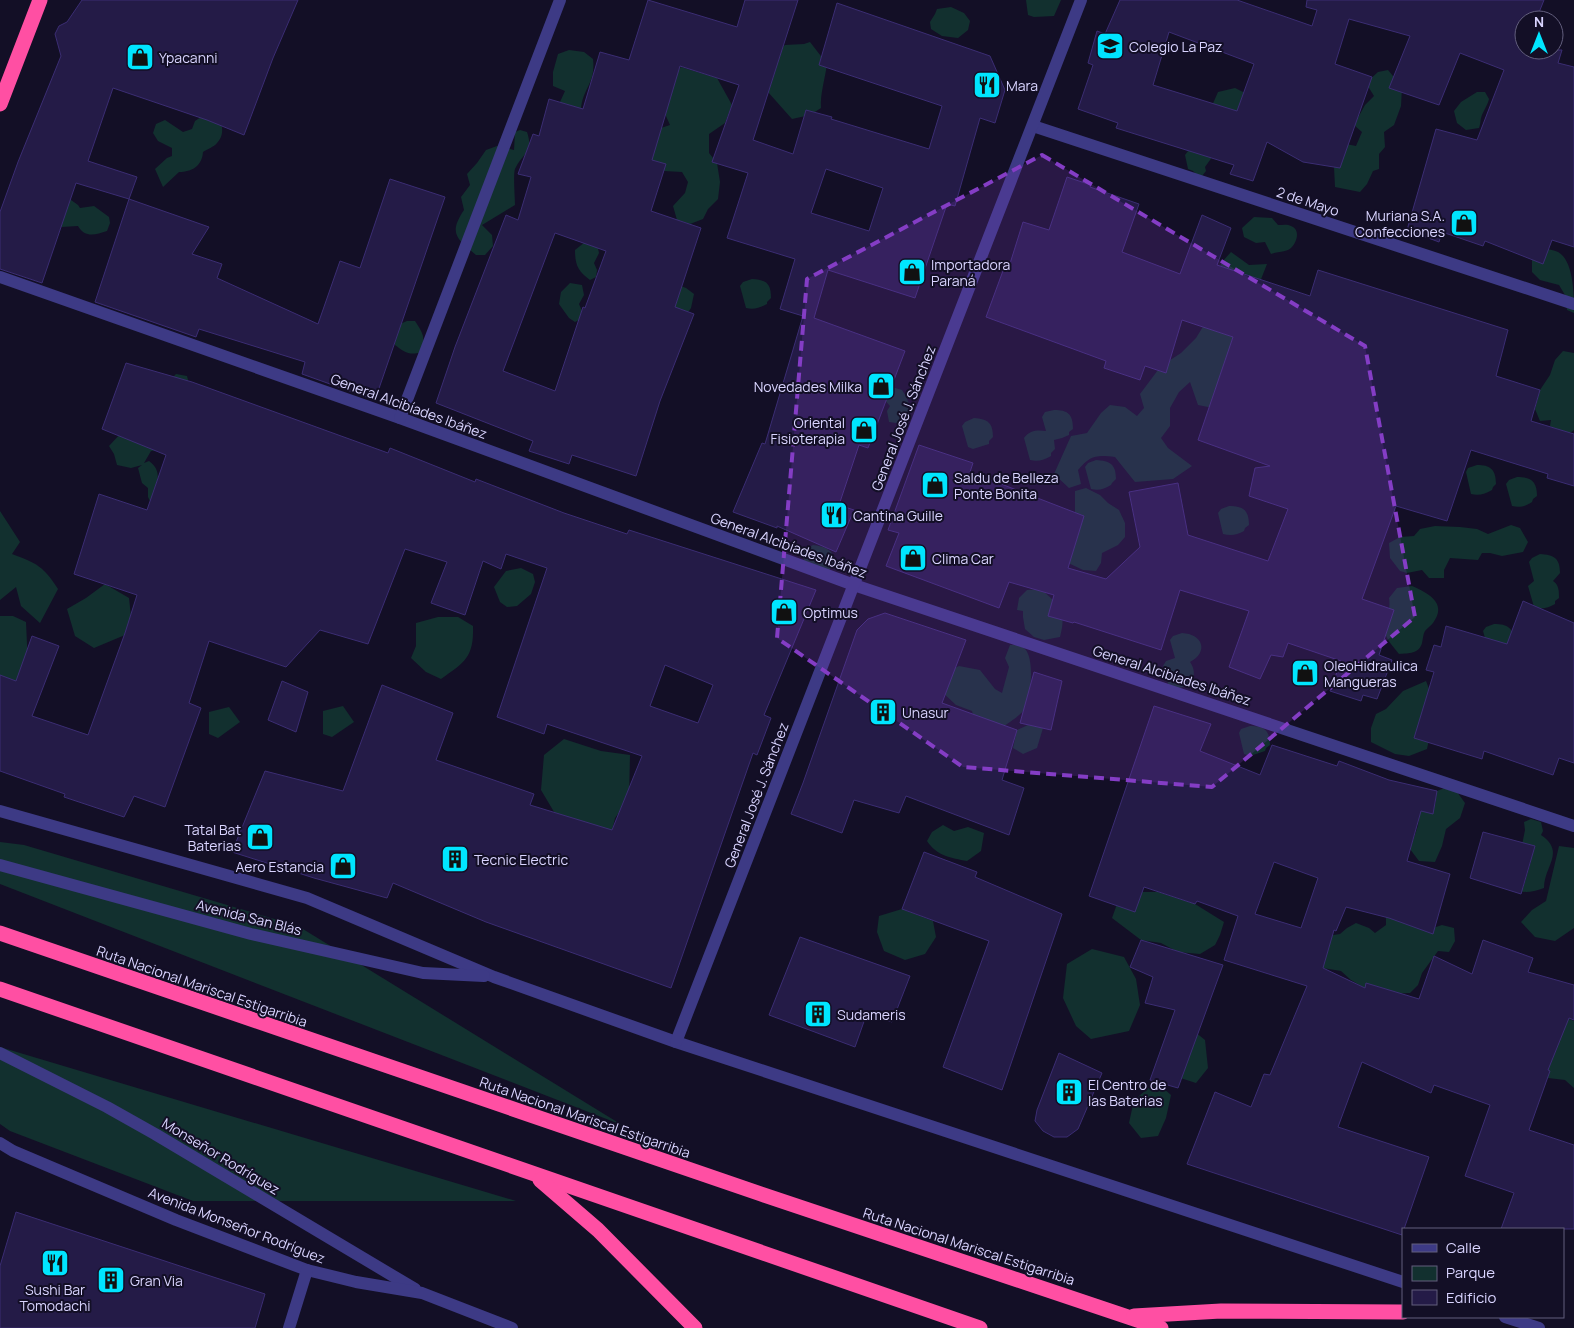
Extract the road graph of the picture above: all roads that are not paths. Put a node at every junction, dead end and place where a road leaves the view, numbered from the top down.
1 (40, 0) edge
2 (560, 0) edge
3 (1081, 0) edge
4 (0, 104) edge
5 (1033, 126) junction
6 (0, 277) edge
7 (1574, 304) edge
8 (400, 418) junction
9 (854, 585) junction
10 (0, 811) edge
11 (1574, 826) edge
12 (0, 866) edge
13 (0, 933) edge
14 (494, 977) junction
15 (0, 989) edge
16 (676, 1042) junction
17 (0, 1053) edge
18 (0, 1143) edge
19 (533, 1174) junction
20 (307, 1270) junction
21 (1402, 1282) edge
22 (422, 1294) junction
23 (1402, 1312) edge
24 (1127, 1316) junction
25 (1508, 1318) edge
26 (289, 1328) edge
27 (512, 1328) edge
28 (695, 1328) edge
29 (980, 1328) edge
30 (1161, 1328) edge
31 (1539, 1328) edge

1 - 4 highway
2 - 8 street
3 - 5 street, General José J. Sánchez
5 - 7 street, 2 de Mayo
5 - 9 street, General José J. Sánchez
6 - 8 street, General Alcibíades Ibáñez
8 - 9 street, General Alcibíades Ibáñez
9 - 11 street, General Alcibíades Ibáñez
9 - 16 street, General José J. Sánchez
10 - 14 street
12 - 14 street, Avenida San Blás
13 - 24 highway, Ruta Nacional Mariscal Estigarribia
14 - 16 street
15 - 19 highway
16 - 21 street
17 - 22 street, Monseñor Rodríguez
18 - 20 street, Avenida Monseñor Rodríguez
19 - 28 highway
19 - 29 highway
20 - 22 street, Avenida Monseñor Rodríguez
20 - 26 street
22 - 27 street, Avenida Monseñor Rodríguez
23 - 24 highway
24 - 30 highway, Ruta Nacional Mariscal Estigarribia
25 - 31 street

